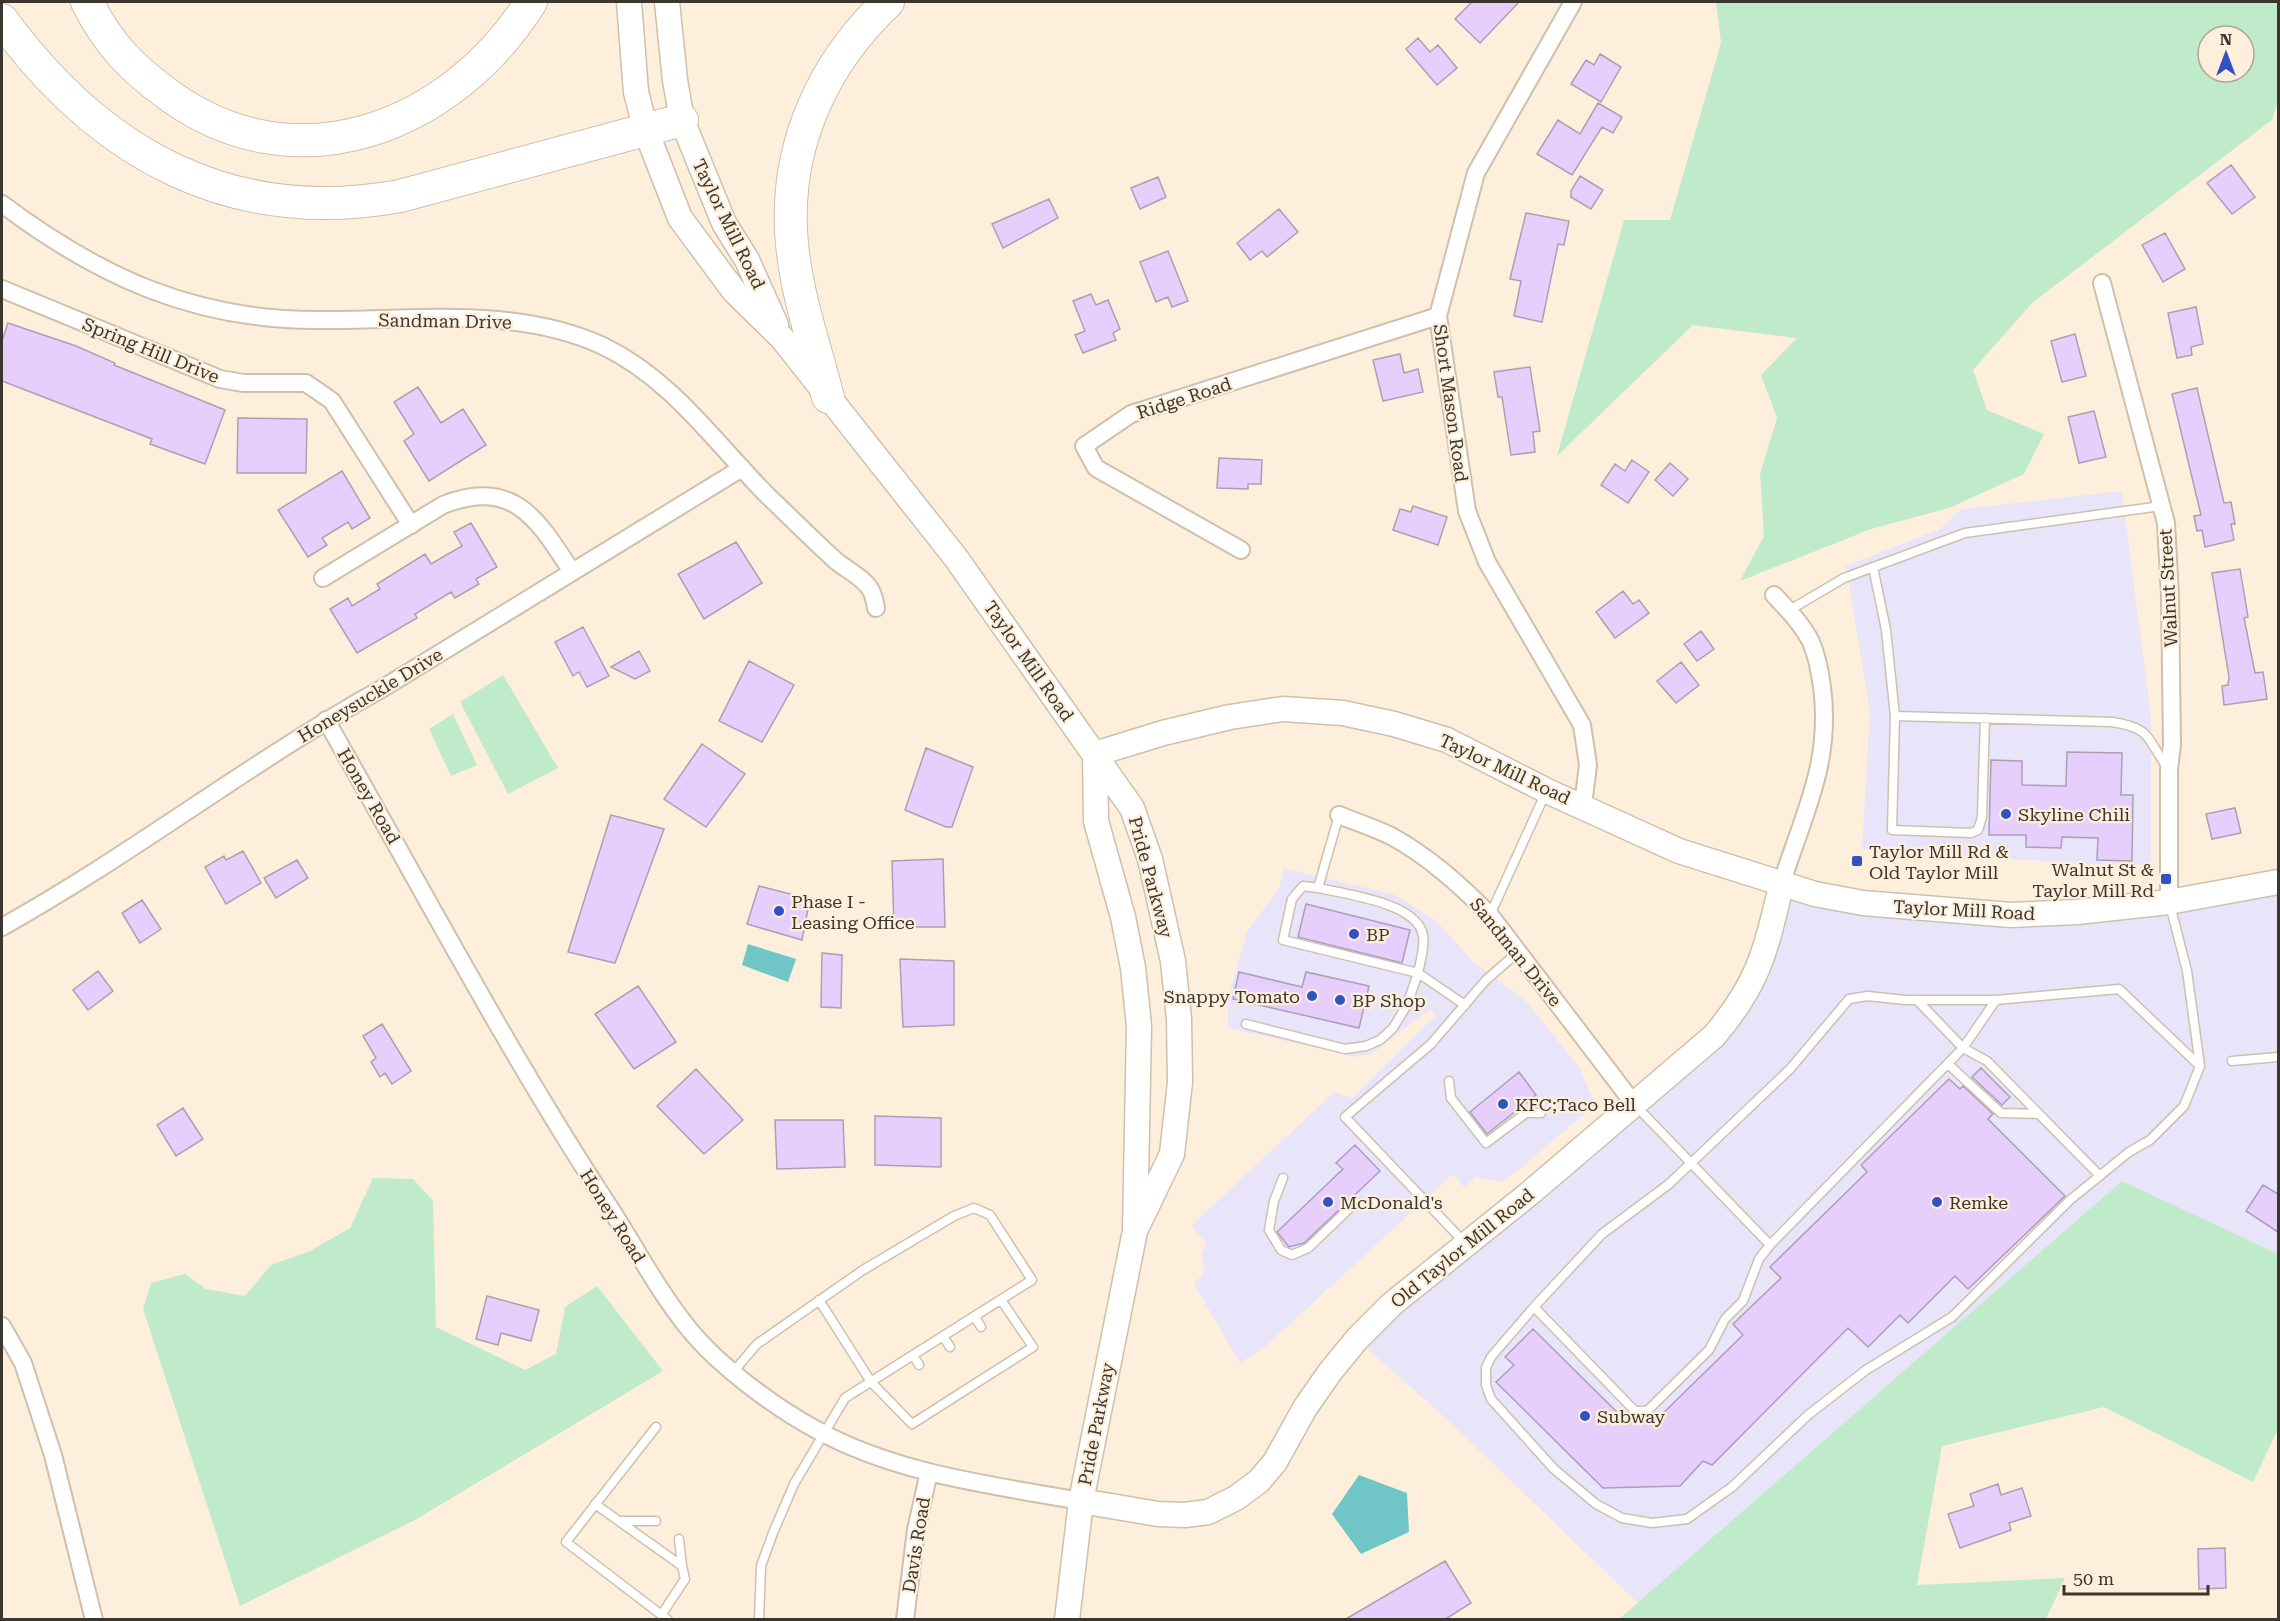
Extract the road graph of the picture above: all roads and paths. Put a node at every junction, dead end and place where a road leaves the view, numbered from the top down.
1 (87, 2) edge
2 (531, 2) edge
3 (629, 2) edge
4 (667, 2) edge
5 (888, 2) edge
6 (1574, 2) edge
7 (2, 20) edge
8 (682, 120) junction
9 (646, 131) junction
10 (2, 204) edge
11 (2102, 283) dead end
12 (2, 289) edge
13 (1438, 316) junction
14 (782, 338) junction
15 (828, 397) junction
16 (742, 468) junction
17 (2161, 506) junction
18 (411, 525) junction
19 (1241, 550) dead end
20 (1873, 567) junction
21 (572, 572) junction
22 (323, 578) dead end
23 (1774, 595) dead end
24 (876, 608) dead end
25 (1788, 611) junction
26 (1895, 716) junction
27 (1985, 718) junction
28 (326, 720) junction
29 (1095, 754) junction
30 (2169, 769) junction
31 (1547, 791) junction
32 (1583, 805) junction
33 (1339, 815) joint
34 (1782, 882) junction
35 (2278, 882) edge
36 (1318, 888) junction
37 (2169, 902) junction
38 (1490, 915) junction
39 (2, 927) edge
40 (1518, 952) junction
41 (1418, 973) junction
42 (1917, 1000) junction
43 (1996, 1000) junction
44 (1465, 1005) junction
45 (1246, 1024) dead end
46 (1963, 1048) junction
47 (2278, 1057) edge
48 (2232, 1061) dead end
49 (1948, 1064) junction
50 (2200, 1066) junction
51 (1449, 1081) dead end
52 (1634, 1104) junction
53 (1541, 1113) dead end
54 (2039, 1114) junction
55 (1690, 1165) junction
56 (2100, 1176) junction
57 (1283, 1178) dead end
58 (1375, 1204) dead end
59 (1135, 1231) junction
60 (1467, 1245) junction
61 (1770, 1245) junction
62 (819, 1300) junction
63 (1001, 1300) junction
64 (1534, 1307) junction
65 (975, 1317) junction
66 (2, 1326) edge
67 (981, 1327) dead end
68 (943, 1336) junction
69 (950, 1347) dead end
70 (913, 1355) junction
71 (919, 1365) dead end
72 (734, 1371) junction
73 (871, 1382) junction
74 (656, 1427) dead end
75 (823, 1432) junction
76 (929, 1472) junction
77 (1081, 1501) junction
78 (595, 1504) junction
79 (621, 1521) junction
80 (656, 1521) dead end
81 (680, 1539) dead end
82 (682, 1566) junction
83 (665, 1617) edge
84 (94, 1620) edge
85 (759, 1620) edge
86 (904, 1620) edge
87 (1067, 1620) edge

1 - 2 highway
3 - 9 main road, Taylor Mill Road
4 - 8 main road, Taylor Mill Road
5 - 15 highway
6 - 13 street, Short Mason Road
7 - 9 highway
8 - 9 highway
8 - 14 main road, Taylor Mill Road
9 - 14 main road, Taylor Mill Road
10 - 16 street, Sandman Drive
11 - 17 street, Walnut Street
12 - 18 street, Spring Hill Drive
13 - 19 street, Ridge Road
13 - 32 street, Short Mason Road
14 - 15 main road, Taylor Mill Road
15 - 29 main road, Taylor Mill Road
16 - 21 street, Honeysuckle Drive
16 - 24 street, Sandman Drive
17 - 20 lane
17 - 30 street, Walnut Street
18 - 21 street
18 - 22 street
20 - 25 lane
20 - 26 lane
21 - 28 street, Honeysuckle Drive
23 - 25 street
25 - 34 street
26 - 27 lane
26 - 27 lane
27 - 30 lane
28 - 39 street, Honeysuckle Drive
28 - 72 street, Honey Road
29 - 31 main road, Taylor Mill Road
29 - 59 main road, Pride Parkway
29 - 59 main road, Pride Parkway
30 - 37 street, Walnut Street
31 - 32 main road, Taylor Mill Road
31 - 38 lane
32 - 34 main road, Taylor Mill Road
33 - 36 lane
33 - 38 street, Sandman Drive
34 - 37 main road, Taylor Mill Road
34 - 52 main road, Old Taylor Mill Road
35 - 37 main road, Taylor Mill Road
36 - 41 lane
36 - 41 lane
37 - 50 lane
38 - 40 street, Sandman Drive
40 - 44 lane
40 - 52 street, Sandman Drive
41 - 44 lane
41 - 45 lane
42 - 43 lane
42 - 46 lane
42 - 55 lane
43 - 46 lane
43 - 50 lane
44 - 60 lane
46 - 49 lane
46 - 54 lane
47 - 48 lane
49 - 54 lane
49 - 61 lane
50 - 56 lane
51 - 53 lane
52 - 55 lane
52 - 60 main road, Old Taylor Mill Road
54 - 56 lane
55 - 61 lane
55 - 64 lane
56 - 64 lane
57 - 58 lane
59 - 77 main road, Pride Parkway
60 - 77 main road, Old Taylor Mill Road
61 - 64 lane
62 - 63 lane
62 - 72 lane
62 - 73 lane
63 - 65 lane
63 - 73 lane
65 - 67 lane
65 - 68 lane
66 - 84 street
68 - 69 lane
68 - 70 lane
70 - 71 lane
70 - 73 lane
72 - 75 street, Honey Road
73 - 75 lane
74 - 78 lane
75 - 76 street, Honey Road
75 - 85 lane
76 - 77 street, Honey Road
76 - 86 street, Davis Road
77 - 87 main road, Pride Parkway
78 - 79 lane
78 - 83 lane
79 - 80 lane
79 - 82 lane
81 - 82 lane
82 - 83 lane

